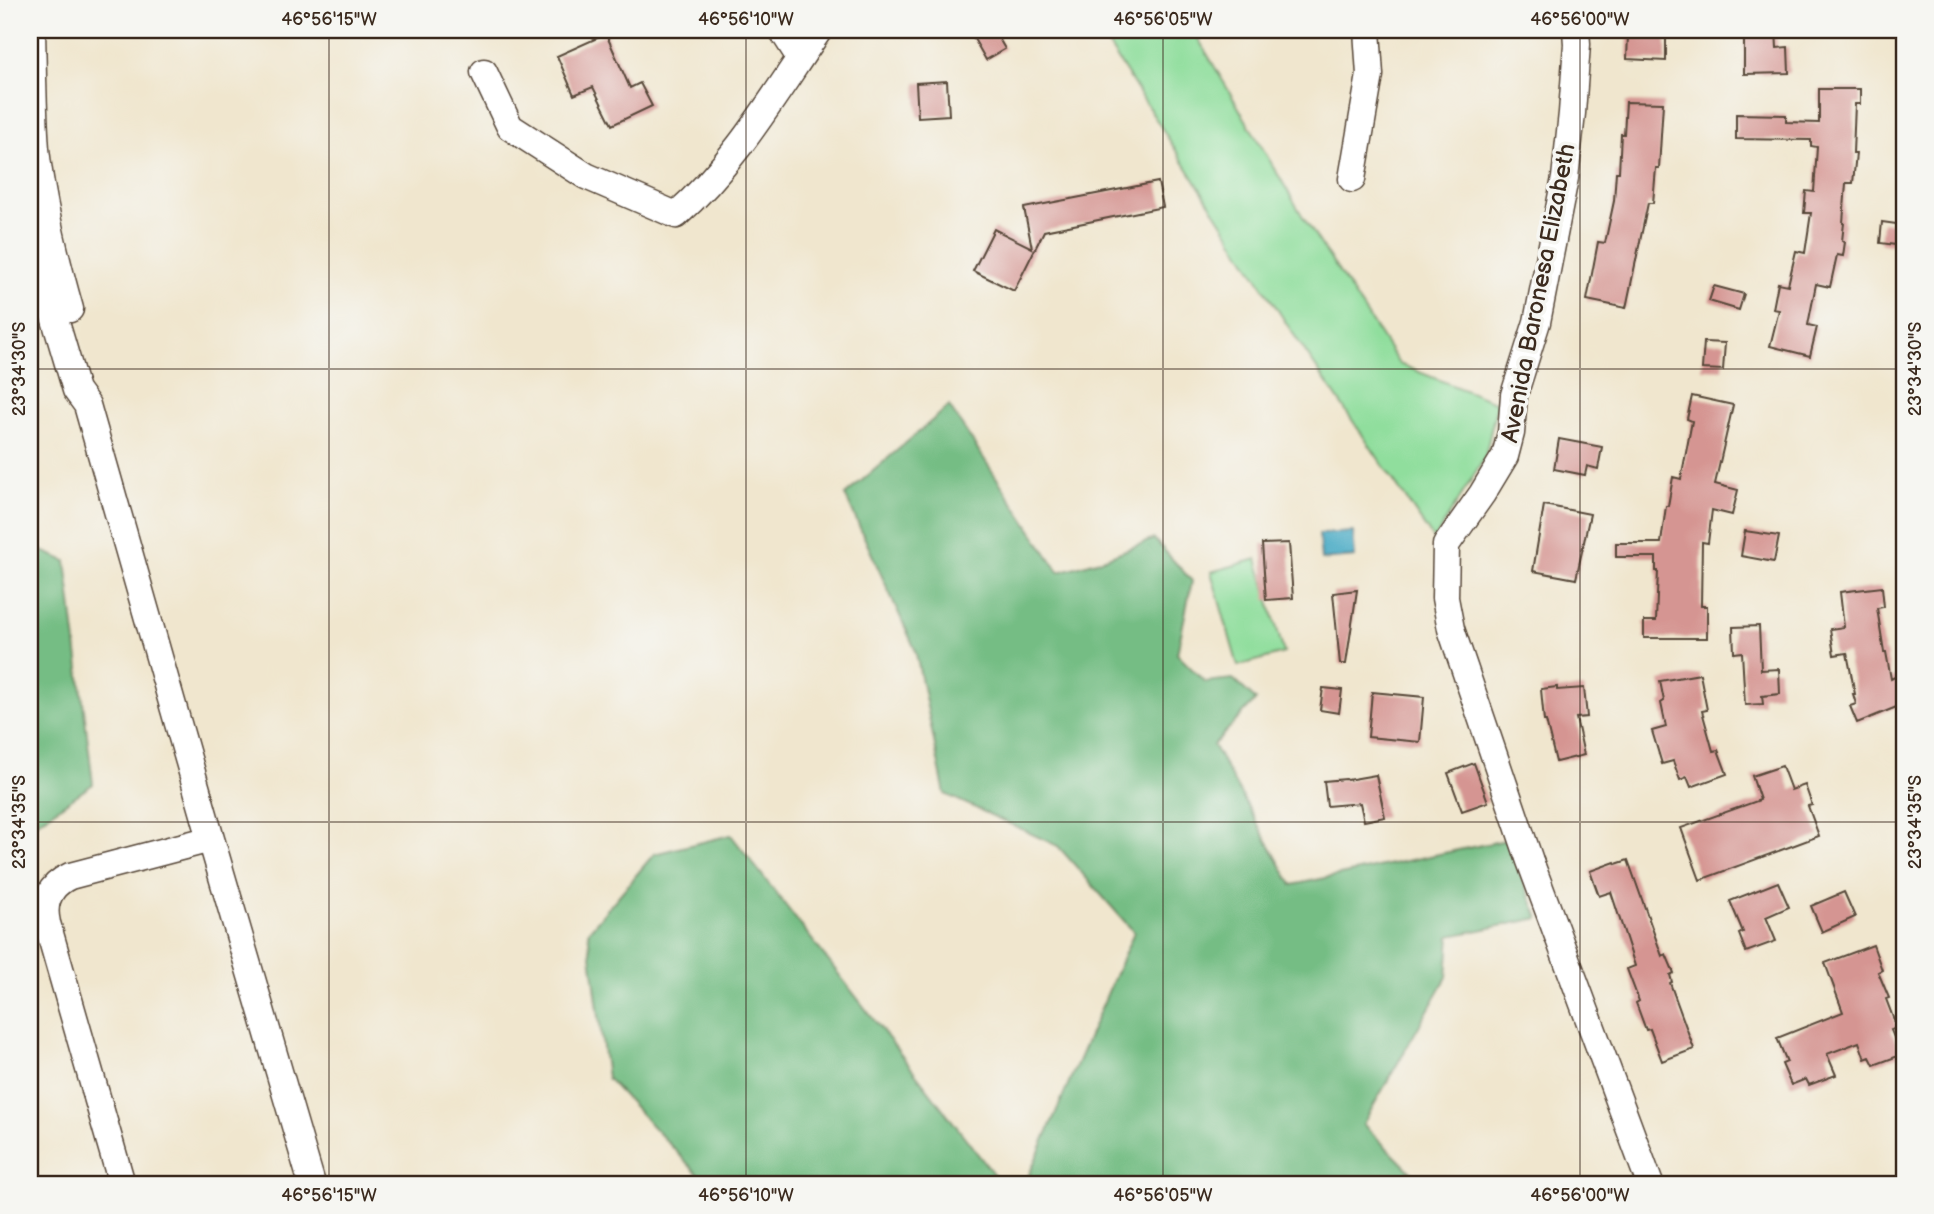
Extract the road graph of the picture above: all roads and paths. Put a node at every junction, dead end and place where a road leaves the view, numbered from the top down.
1 (32, 30) edge
2 (782, 30) edge
3 (819, 30) edge
4 (1367, 30) edge
5 (1576, 30) edge
6 (800, 58) junction
7 (484, 72) dead end
8 (1352, 179) dead end
9 (30, 228) edge
10 (70, 343) junction
11 (211, 839) junction
12 (122, 1184) edge
13 (312, 1184) edge
14 (1650, 1184) edge

1 - 10 street
2 - 6 street
3 - 6 street
4 - 8 street
5 - 14 street, Avenida Baronesa Elizabeth
6 - 7 street
9 - 10 street
10 - 11 street
11 - 12 street
11 - 13 street

